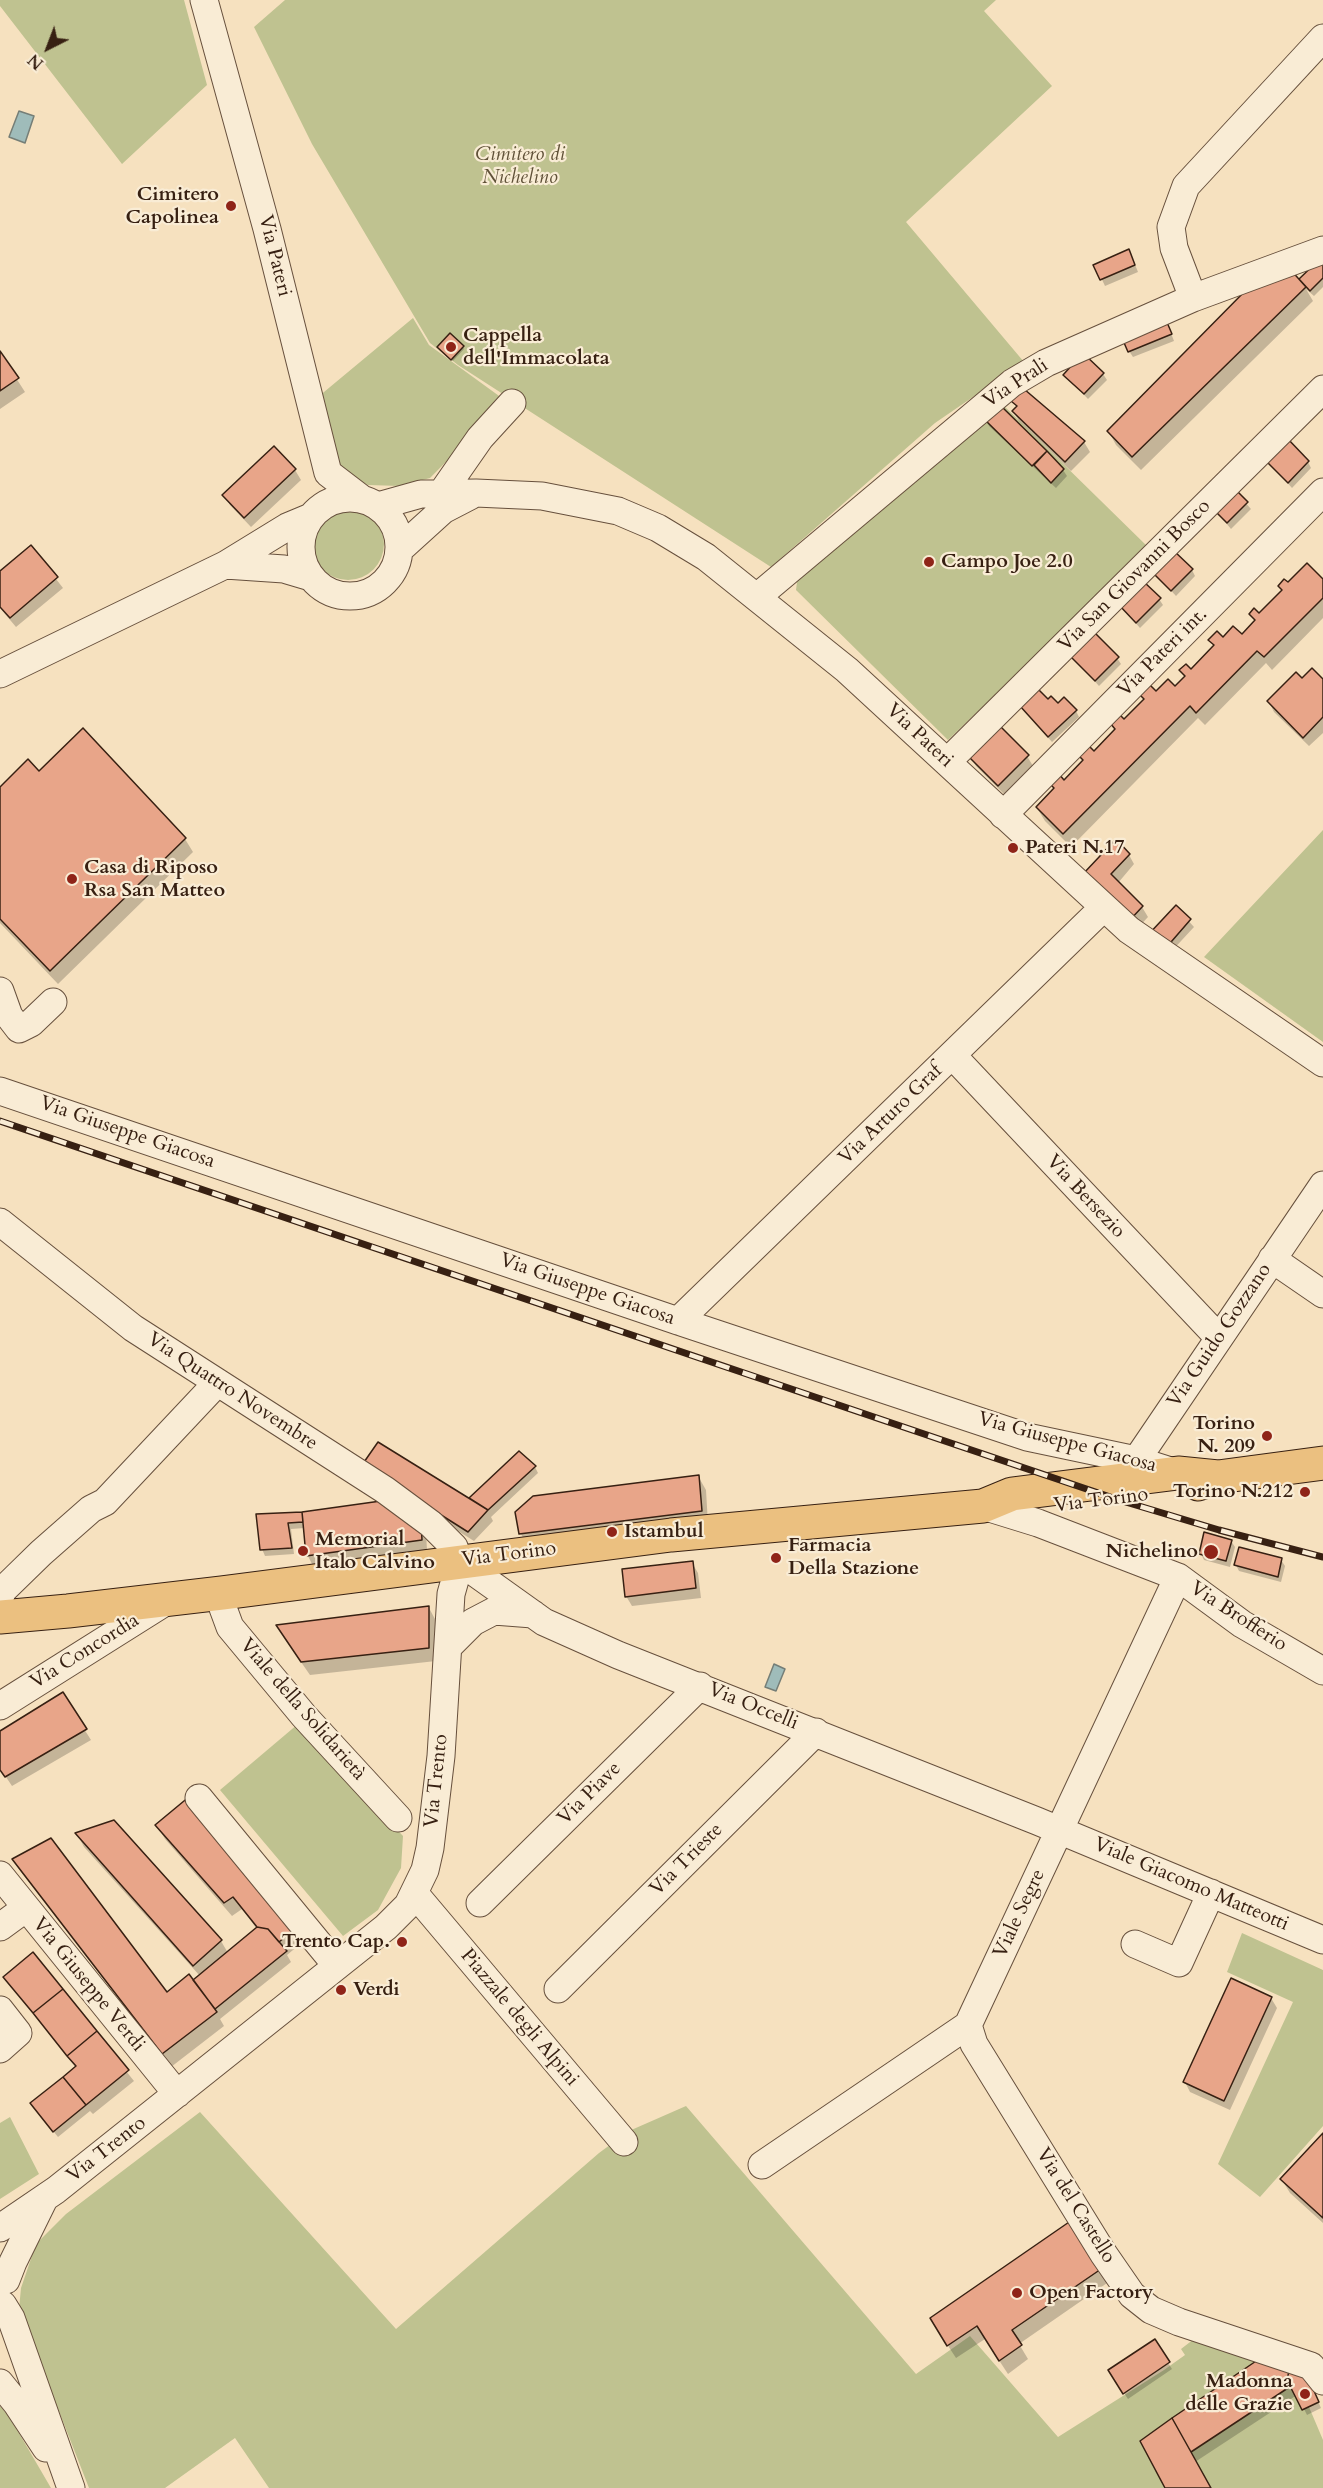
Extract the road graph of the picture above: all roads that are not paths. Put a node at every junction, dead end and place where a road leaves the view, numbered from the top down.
1 (204, 0) edge
2 (1323, 38) edge
3 (1323, 250) edge
4 (1193, 298) junction
5 (1323, 389) edge
6 (512, 403) dead end
7 (328, 473) junction
8 (1323, 492) edge
9 (476, 493) junction
10 (441, 494) junction
11 (370, 503) junction
12 (318, 511) junction
13 (400, 549) junction
14 (225, 565) junction
15 (311, 577) junction
16 (757, 597) junction
17 (0, 674) edge
18 (947, 762) junction
19 (1003, 815) junction
20 (1103, 908) junction
21 (0, 991) edge
22 (53, 1002) dead end
23 (952, 1055) junction
24 (1323, 1063) edge
25 (0, 1091) edge
26 (1321, 1192) edge
27 (0, 1222) edge
28 (1272, 1259) junction
29 (1323, 1294) edge
30 (678, 1321) junction
31 (1219, 1338) junction
32 (218, 1383) junction
33 (1323, 1462) edge
34 (1130, 1470) junction
35 (1218, 1478) junction
36 (983, 1506) junction
37 (1033, 1516) junction
38 (460, 1562) junction
39 (1178, 1577) junction
40 (222, 1593) junction
41 (0, 1597) edge
42 (171, 1599) junction
43 (81, 1610) junction
44 (533, 1614) junction
45 (0, 1617) edge
46 (450, 1645) junction
47 (96, 1646) junction
48 (1323, 1671) edge
49 (700, 1686) junction
50 (0, 1706) edge
51 (816, 1732) junction
52 (199, 1798) dead end
53 (398, 1818) dead end
54 (1060, 1830) junction
55 (0, 1875) edge
56 (1211, 1893) junction
57 (415, 1894) junction
58 (480, 1903) dead end
59 (26, 1908) junction
60 (0, 1927) edge
61 (1323, 1940) edge
62 (1135, 1944) dead end
63 (338, 1966) junction
64 (558, 1989) dead end
65 (0, 2010) edge
66 (968, 2025) junction
67 (0, 2049) edge
68 (177, 2094) junction
69 (624, 2142) dead end
70 (762, 2164) dead end
71 (45, 2199) junction
72 (0, 2228) edge
73 (2, 2290) edge
74 (1323, 2381) edge
75 (0, 2383) edge
76 (71, 2488) edge

1 - 7 street, Via Pateri
2 - 4 street
3 - 4 street, Via Prali
4 - 16 street, Via Prali
5 - 18 street, Via San Giovanni Bosco
6 - 10 street
7 - 11 street
7 - 12 street
8 - 19 street, Via Pateri int.
9 - 10 street, Via Pateri
9 - 13 street, Via Pateri
9 - 16 street, Via Pateri
10 - 11 street, Via Pateri
11 - 12 street, Via Pateri
11 - 13 street
12 - 14 street, Via Pateri
12 - 15 street
13 - 15 street, Via Pateri
14 - 15 street, Via Pateri
14 - 17 street, Via Pateri
16 - 18 street, Via Pateri
18 - 19 street, Via Pateri
19 - 20 street, Via Pateri
20 - 23 street, Via Arturo Graf
20 - 24 street, Via Pateri
21 - 22 street
23 - 30 street, Via Arturo Graf
23 - 31 street, Via Bersezio
25 - 30 street, Via Giuseppe Giacosa
26 - 28 street, Via Guido Gozzano
27 - 32 street, Via Quattro Novembre
28 - 29 street
28 - 31 street, Via Guido Gozzano
30 - 34 street, Via Giuseppe Giacosa
31 - 34 street, Via Guido Gozzano
32 - 38 street, Via Quattro Novembre
32 - 41 street
33 - 35 main road, Via Torino
34 - 35 main road, Via Torino
34 - 36 main road, Via Torino
35 - 37 main road, Via Torino
36 - 37 main road, Via Torino
36 - 38 main road, Via Torino
37 - 39 street, Via Brofferio
38 - 40 main road, Via Torino
38 - 44 street, Via Occelli
38 - 46 street, Via Trento
39 - 48 street, Via Brofferio
39 - 54 street, Viale Segre
40 - 42 main road, Via Torino
40 - 53 street, Viale della Solidarietà
42 - 43 main road, Via Torino
42 - 47 street, Via Concordia
43 - 45 main road, Via Torino
43 - 47 street
44 - 46 street
44 - 49 street, Via Occelli
46 - 57 street, Via Trento
47 - 50 street, Via Concordia
49 - 51 street, Via Occelli
49 - 58 street, Via Piave
51 - 54 street, Via Occelli
51 - 64 street, Via Trieste
52 - 63 street
54 - 56 street, Viale Giacomo Matteotti
54 - 66 street, Viale Segre
55 - 59 street, Via Giuseppe Verdi
56 - 61 street, Viale Giacomo Matteotti
56 - 62 street
57 - 63 street, Via Trento
57 - 69 street, Piazzale degli Alpini
59 - 60 street
59 - 68 street, Via Giuseppe Verdi
63 - 68 street, Via Trento
65 - 67 street
66 - 70 street
66 - 74 street, Via del Castello
68 - 71 street, Via Trento
71 - 72 street, Via Trento
71 - 73 street, Via Trento
73 - 76 street, Via Trento
75 - 76 street, Via Trento

